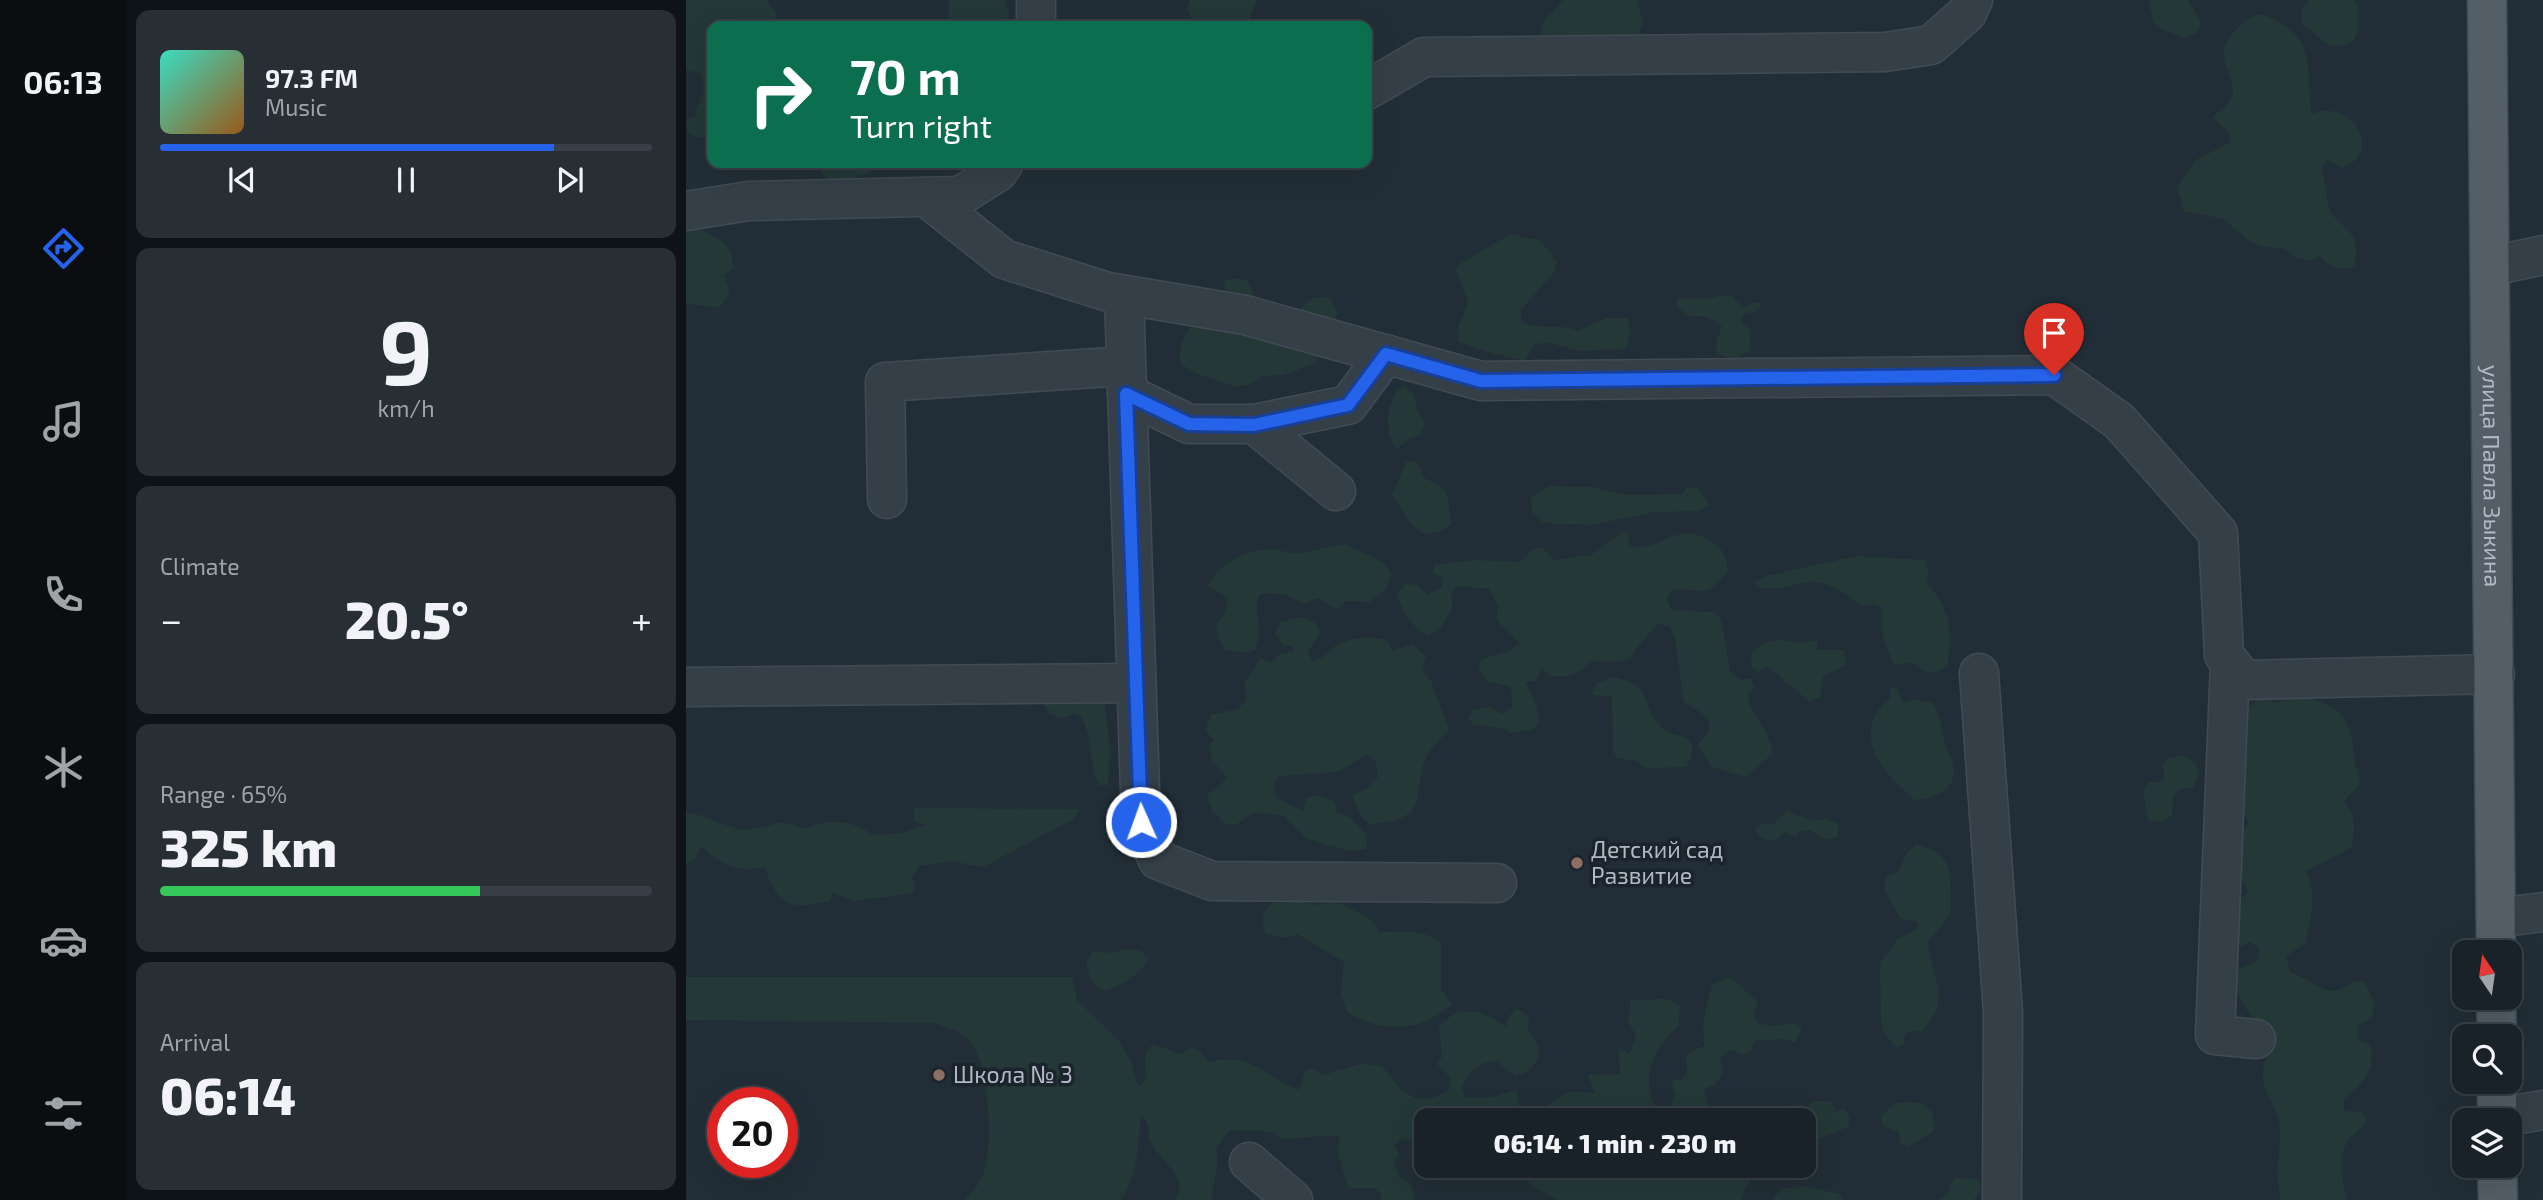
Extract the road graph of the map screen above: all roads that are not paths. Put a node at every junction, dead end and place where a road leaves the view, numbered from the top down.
1 (1036, 0) edge
2 (1973, 0) edge
3 (2487, 0) edge
4 (1036, 21) edge
5 (1372, 87) edge
6 (1001, 168) edge
7 (926, 197) junction
8 (686, 211) edge
9 (2543, 255) edge
10 (2492, 266) junction
11 (1124, 295) junction
12 (1386, 354) junction
13 (1126, 380) junction
14 (1254, 425) junction
15 (1336, 491) dead end
16 (887, 499) dead end
17 (2230, 663) junction
18 (1979, 673) dead end
19 (2495, 674) junction
20 (1136, 682) junction
21 (686, 687) edge
22 (1497, 883) dead end
23 (2543, 912) edge
24 (2496, 935) edge
25 (2256, 1039) dead end
26 (2497, 1107) edge
27 (2543, 1110) edge
28 (1249, 1162) dead end
29 (2497, 1178) edge
30 (1293, 1200) edge
31 (2002, 1200) edge
32 (2498, 1200) edge

1 - 4 lane
2 - 5 lane
3 - 10 main road, улица Павла Зыкина
6 - 7 lane
7 - 8 lane
7 - 11 lane
9 - 10 lane
10 - 19 main road, улица Павла Зыкина
11 - 12 lane
11 - 13 lane
12 - 14 lane
12 - 17 lane
13 - 14 lane
13 - 16 lane
13 - 20 lane
14 - 15 lane
17 - 19 lane
17 - 25 lane
18 - 31 lane
19 - 24 main road, улица Павла Зыкина
20 - 21 lane
20 - 22 lane
23 - 24 lane
26 - 27 lane
28 - 30 lane
29 - 32 main road

